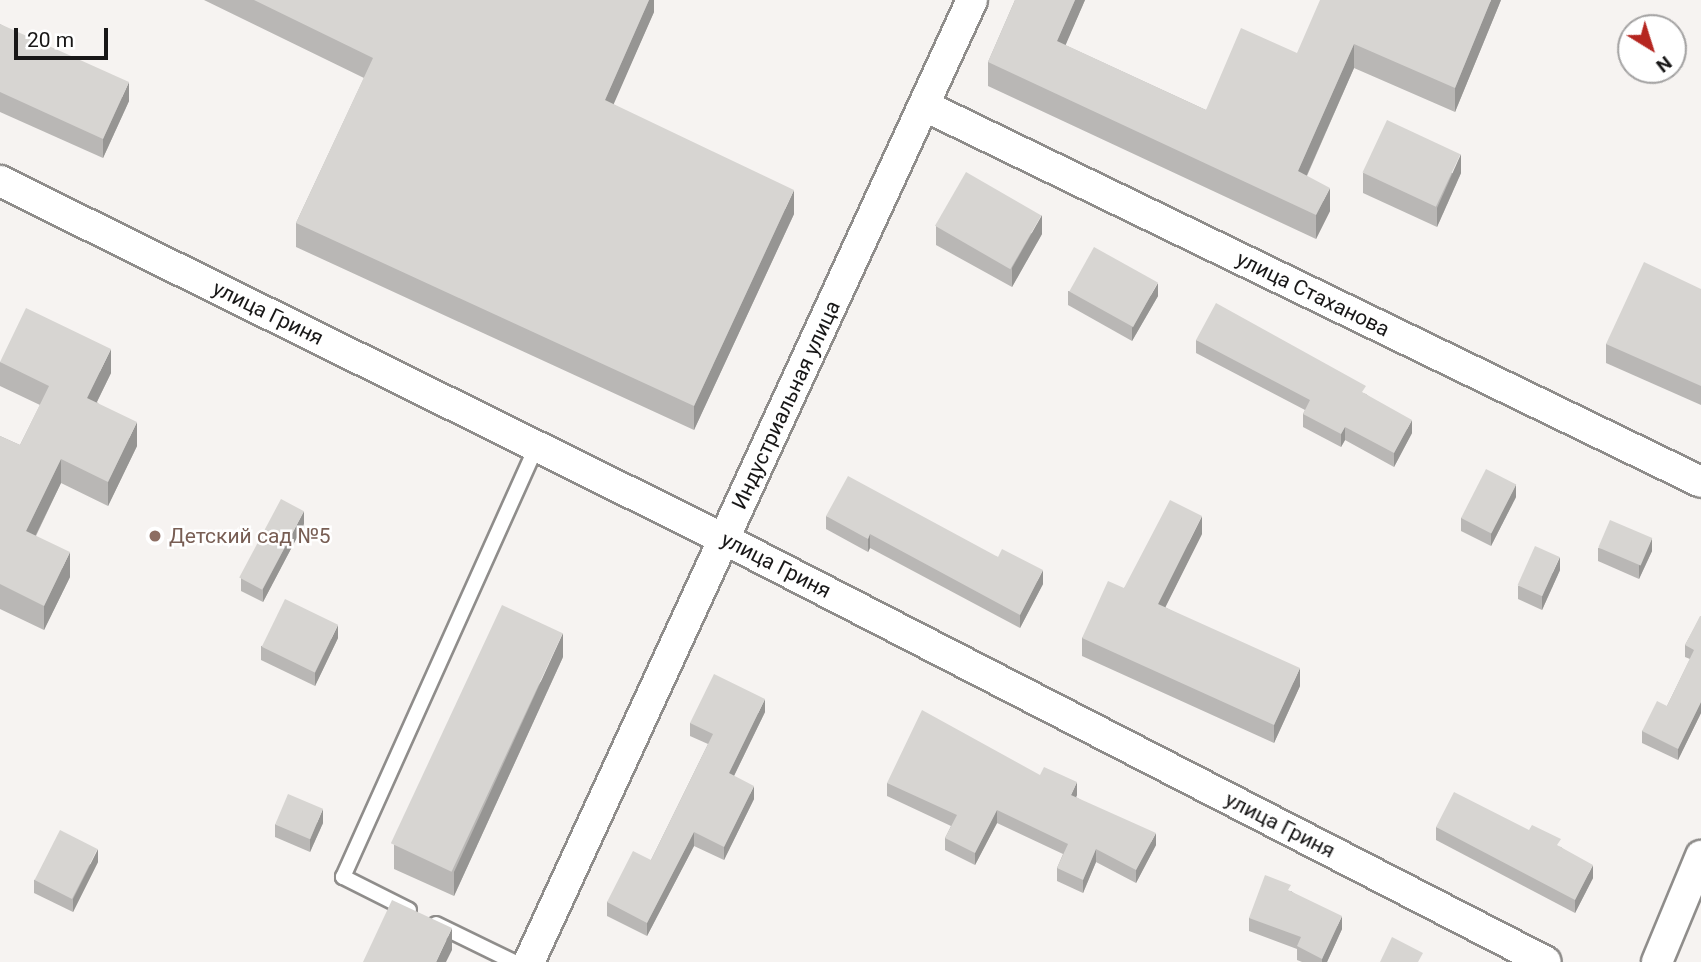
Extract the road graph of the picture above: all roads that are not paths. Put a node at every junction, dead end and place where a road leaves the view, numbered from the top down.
1 (972, 0) edge
2 (925, 106) junction
3 (0, 181) edge
4 (537, 445) junction
5 (1701, 482) edge
6 (724, 539) junction
7 (1701, 856) edge
8 (513, 962) edge
9 (529, 962) edge
10 (1546, 962) edge
11 (1657, 962) edge

1 - 2 street, Индустриальная улица
2 - 5 street, улица Стаханова
2 - 6 street, Индустриальная улица
3 - 4 street, улица Гриня
4 - 6 street, улица Гриня
4 - 8 lane
6 - 9 street, Индустриальная улица
6 - 10 street, улица Гриня
7 - 11 street

